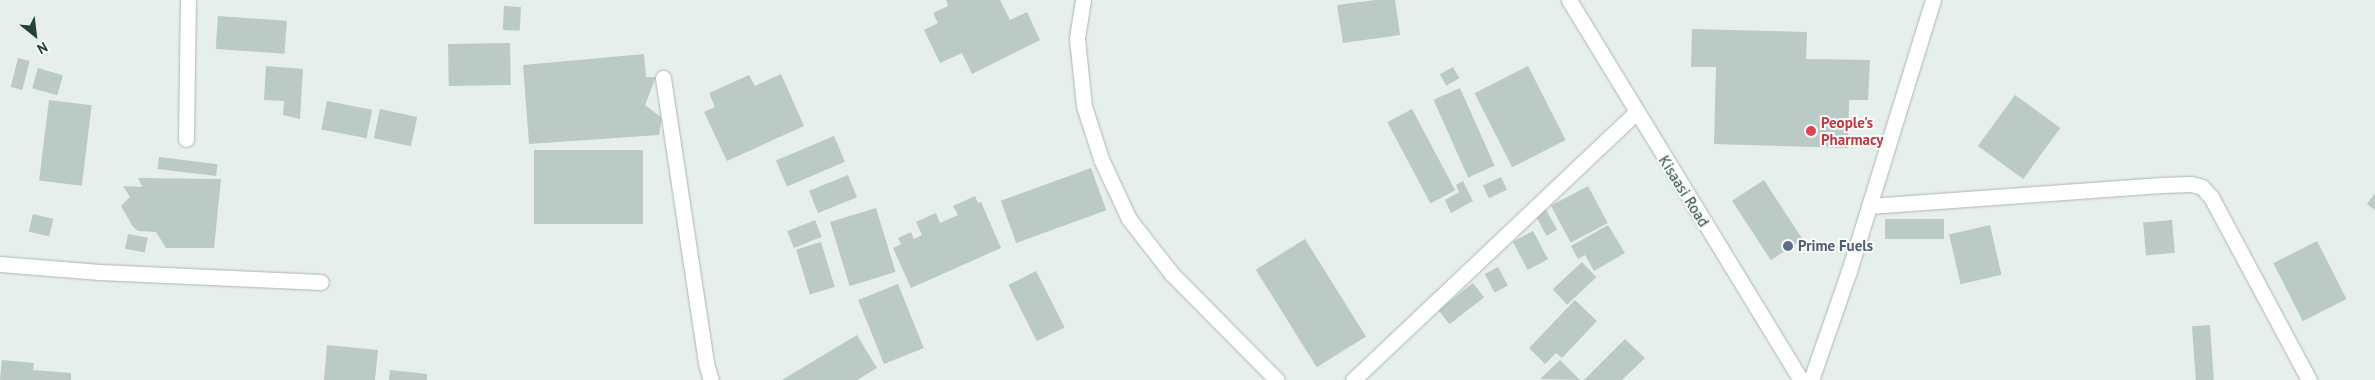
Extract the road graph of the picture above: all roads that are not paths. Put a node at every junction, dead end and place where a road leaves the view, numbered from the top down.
1 (188, 0) edge
2 (1083, 0) edge
3 (1569, 0) edge
4 (1933, 0) edge
5 (663, 78) dead end
6 (1636, 113) junction
7 (186, 139) dead end
8 (1868, 206) junction
9 (0, 264) edge
10 (321, 282) dead end
11 (711, 380) edge
12 (1277, 380) edge
13 (1354, 380) edge
14 (1800, 380) edge
15 (1811, 380) edge
16 (2309, 380) edge

1 - 7 street
2 - 12 street
3 - 6 street, Kisaasi Road
4 - 8 street
5 - 11 street
6 - 13 street
6 - 14 street, Kisaasi Road
8 - 15 street
8 - 16 street
9 - 10 street

